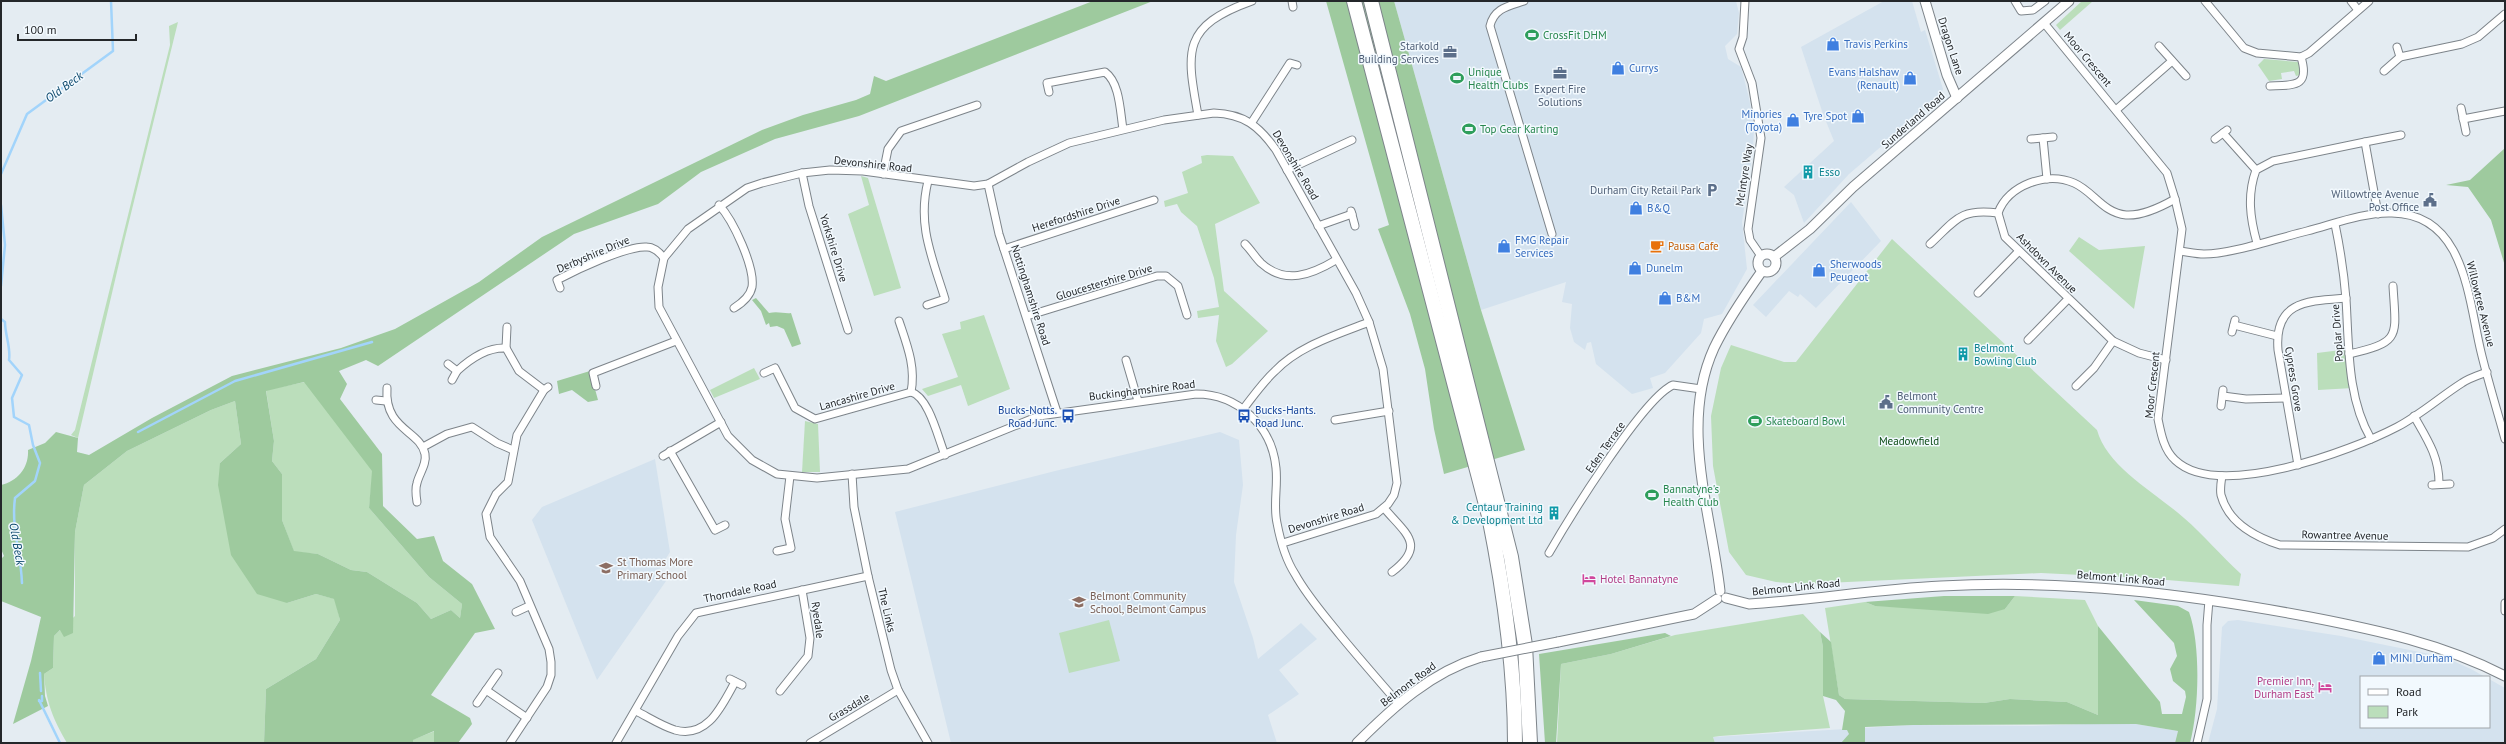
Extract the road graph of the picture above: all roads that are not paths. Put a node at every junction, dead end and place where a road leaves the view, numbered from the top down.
1 (1252, 1) edge
2 (1354, 1) edge
3 (1370, 1) edge
4 (1524, 1) edge
5 (1744, 1) edge
6 (1925, 1) edge
7 (2015, 1) edge
8 (2045, 1) edge
9 (2069, 1) edge
10 (2205, 1) edge
11 (2351, 1) edge
12 (2369, 1) edge
13 (2358, 10) junction
14 (2505, 14) edge
15 (2044, 23) junction
16 (2159, 46) dead end
17 (2397, 47) dead end
18 (2301, 57) junction
19 (2400, 57) junction
20 (2172, 61) junction
21 (1297, 65) dead end
22 (2384, 71) dead end
23 (2186, 76) dead end
24 (2270, 86) dead end
25 (1049, 92) dead end
26 (1957, 98) junction
27 (977, 105) dead end
28 (2461, 108) dead end
29 (2116, 110) junction
30 (2505, 111) edge
31 (1198, 115) junction
32 (2463, 119) junction
33 (1252, 122) junction
34 (1123, 129) junction
35 (2466, 132) dead end
36 (2401, 134) dead end
37 (2053, 137) dead end
38 (2042, 138) junction
39 (2031, 139) dead end
40 (2215, 139) dead end
41 (1352, 140) dead end
42 (2366, 142) junction
43 (1288, 170) junction
44 (2256, 170) junction
45 (802, 173) junction
46 (883, 174) junction
47 (2047, 179) junction
48 (928, 181) junction
49 (988, 184) junction
50 (2175, 199) junction
51 (1154, 200) dead end
52 (719, 205) junction
53 (1998, 213) junction
54 (2378, 214) junction
55 (2335, 224) junction
56 (1318, 226) junction
57 (1355, 226) dead end
58 (1552, 234) dead end
59 (1253, 241) dead end
60 (2257, 243) junction
61 (1245, 244) dead end
62 (1930, 244) dead end
63 (1004, 249) junction
64 (2019, 251) junction
65 (2180, 251) junction
66 (1253, 252) junction
67 (1761, 256) junction
68 (1774, 257) junction
69 (664, 258) junction
70 (1336, 260) junction
71 (1762, 271) junction
72 (2393, 286) dead end
73 (560, 288) dead end
74 (1978, 293) dead end
75 (2346, 298) junction
76 (2068, 299) junction
77 (927, 305) dead end
78 (734, 308) dead end
79 (1187, 315) dead end
80 (1027, 316) junction
81 (899, 321) dead end
82 (1369, 322) junction
83 (2234, 326) dead end
84 (507, 327) dead end
85 (848, 330) dead end
86 (2277, 336) junction
87 (2028, 340) dead end
88 (676, 341) junction
89 (2113, 341) junction
90 (506, 348) junction
91 (2349, 354) junction
92 (1126, 360) dead end
93 (2166, 360) junction
94 (448, 364) dead end
95 (457, 370) junction
96 (2487, 372) junction
97 (764, 373) dead end
98 (452, 380) dead end
99 (596, 386) dead end
100 (2076, 386) dead end
101 (387, 388) dead end
102 (1701, 389) junction
103 (911, 392) junction
104 (2286, 398) junction
105 (376, 400) dead end
106 (386, 401) junction
107 (1138, 401) junction
108 (2221, 406) dead end
109 (1244, 408) junction
110 (1389, 411) junction
111 (1057, 412) junction
112 (2414, 416) junction
113 (1335, 420) dead end
114 (721, 422) junction
115 (2372, 439) junction
116 (2505, 439) edge
117 (423, 448) junction
118 (514, 450) junction
119 (670, 451) junction
120 (944, 455) junction
121 (663, 456) dead end
122 (2298, 465) junction
123 (852, 474) junction
124 (790, 476) junction
125 (2222, 476) junction
126 (801, 477) joint
127 (408, 484) dead end
128 (2450, 484) dead end
129 (416, 485) junction
130 (417, 502) dead end
131 (1384, 508) junction
132 (725, 525) dead end
133 (2505, 529) edge
134 (1283, 543) junction
135 (777, 551) dead end
136 (1549, 553) dead end
137 (1392, 572) dead end
138 (868, 576) junction
139 (802, 590) junction
140 (1721, 596) junction
141 (2209, 600) junction
142 (2505, 603) edge
143 (529, 606) junction
144 (2505, 611) edge
145 (516, 612) dead end
146 (498, 673) dead end
147 (2505, 676) edge
148 (736, 682) dead end
149 (486, 690) junction
150 (898, 690) junction
151 (780, 691) dead end
152 (477, 702) dead end
153 (1398, 704) junction
154 (636, 711) junction
155 (527, 718) junction
156 (510, 743) edge
157 (616, 743) edge
158 (810, 743) edge
159 (928, 743) edge
160 (1357, 743) edge
161 (1515, 743) edge
162 (1530, 743) edge
163 (2197, 743) edge

1 - 31 street
2 - 161 highway
3 - 162 highway
4 - 58 street
5 - 67 street, McIntyre Way
6 - 26 street, Dragon Lane
7 - 8 street
9 - 15 street, Sunderland Road
10 - 18 street
11 - 13 street
12 - 13 street
13 - 18 street
14 - 19 street
15 - 26 street, Sunderland Road
15 - 29 street, Moor Crescent
16 - 20 street
17 - 19 street
18 - 24 street
19 - 22 street
20 - 23 street
20 - 29 street
21 - 33 street
25 - 34 street
26 - 68 street, Sunderland Road
27 - 46 street
28 - 32 street
29 - 50 street, Moor Crescent
30 - 32 street
31 - 33 street, Devonshire Road
31 - 34 street, Devonshire Road
32 - 35 street
33 - 43 street, Devonshire Road
34 - 49 street, Devonshire Road
36 - 42 street
37 - 38 street
38 - 39 street
38 - 47 street
40 - 44 street
41 - 43 street
42 - 44 street
42 - 54 street
43 - 56 street, Devonshire Road
44 - 60 street
45 - 46 street, Devonshire Road
45 - 52 street, Devonshire Road
45 - 85 street, Yorkshire Drive
46 - 48 street, Devonshire Road
47 - 50 street
47 - 53 street
48 - 49 street, Devonshire Road
48 - 77 street
49 - 63 street, Nottinghamshire Road
50 - 65 street, Moor Crescent
51 - 63 street, Herefordshire Drive
52 - 69 street, Devonshire Road
52 - 78 street
53 - 62 street
53 - 64 street, Ashdown Avenue
54 - 55 street, Willowtree Avenue
54 - 96 street, Willowtree Avenue
55 - 60 street, Willowtree Avenue
55 - 75 street, Poplar Drive
56 - 57 street
56 - 70 street, Devonshire Road
59 - 66 street
60 - 65 street, Willowtree Avenue
61 - 66 street
63 - 80 street, Nottinghamshire Road
64 - 74 street
64 - 76 street, Ashdown Avenue
65 - 93 street, Moor Crescent
66 - 70 street
67 - 68 street
67 - 71 street
68 - 71 street
69 - 73 street, Derbyshire Drive
69 - 88 street, Devonshire Road
70 - 82 street, Devonshire Road
71 - 102 street
72 - 91 street
75 - 86 street, Cypress Grove
75 - 91 street, Poplar Drive
76 - 87 street
76 - 89 street, Ashdown Avenue
79 - 80 street, Gloucestershire Drive
80 - 111 street, Nottinghamshire Road
81 - 103 street, Lancashire Drive
82 - 109 street
82 - 110 street, Devonshire Road
83 - 86 street
84 - 90 street
86 - 104 street, Cypress Grove
88 - 99 street
88 - 114 street, Devonshire Road
89 - 93 street, Ashdown Avenue
89 - 100 street
90 - 95 street
90 - 118 street
91 - 115 street, Poplar Drive
92 - 107 street
93 - 125 street, Moor Crescent
94 - 95 street
95 - 98 street
96 - 112 street, Moor Crescent
96 - 116 street, Willowtree Avenue
97 - 103 street, Lancashire Drive
101 - 106 street
102 - 136 street, Eden Terrace
102 - 140 street
103 - 120 street, Lancashire Drive
104 - 108 street
104 - 122 street, Cypress Grove
105 - 106 street
106 - 117 street
107 - 109 street, Buckinghamshire Road
107 - 111 street, Buckinghamshire Road
109 - 134 street, Buckinghamshire Road
110 - 113 street
110 - 131 street, Devonshire Road
111 - 120 street, Buckinghamshire Road
112 - 115 street, Moor Crescent
112 - 128 street
114 - 119 street
114 - 124 street, Devonshire Road
115 - 122 street, Moor Crescent
117 - 118 street
117 - 129 street
118 - 143 street
119 - 121 street
119 - 132 street
120 - 123 street, Buckinghamshire Road
122 - 125 street, Moor Crescent
123 - 126 street, Buckinghamshire Road
123 - 138 street, The Links
124 - 126 street, Devonshire Road
124 - 135 street
125 - 133 street, Rowantree Avenue
127 - 129 street
129 - 130 street
131 - 134 street, Devonshire Road
131 - 137 street
134 - 153 street, Buckinghamshire Road
138 - 139 street, Thorndale Road
138 - 150 street, The Links
139 - 151 street, Ryedale
139 - 154 street, Thorndale Road
140 - 141 street, Belmont Link Road
140 - 153 street, Belmont Road, bridge
141 - 147 street, Belmont Link Road
141 - 163 street
142 - 144 street
143 - 145 street
143 - 155 street
146 - 149 street
148 - 154 street
149 - 152 street
149 - 155 street
150 - 158 street, Grassdale
150 - 159 street, The Links
153 - 160 street, Belmont Road
154 - 157 street, Thorndale Road
155 - 156 street

